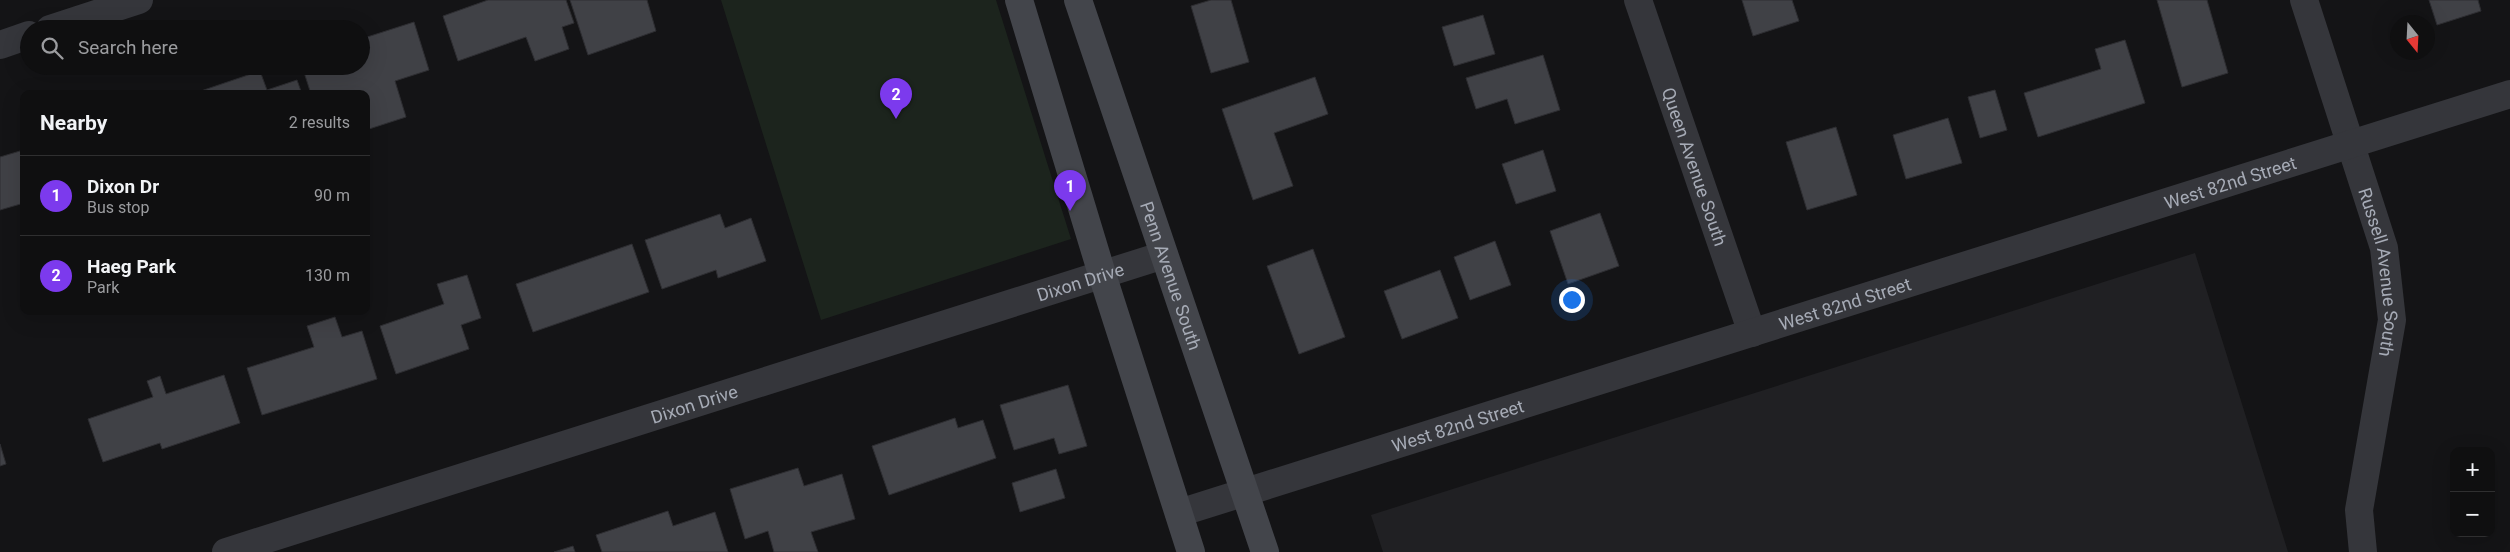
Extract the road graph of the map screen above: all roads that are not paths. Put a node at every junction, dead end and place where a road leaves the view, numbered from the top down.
1 (139, 0) edge
2 (1020, 0) edge
3 (1078, 0) edge
4 (1638, 0) edge
5 (2304, 0) edge
6 (78, 20) edge
7 (20, 39) edge
8 (0, 45) edge
9 (2510, 94) edge
10 (2349, 144) junction
11 (1164, 255) junction
12 (1102, 274) junction
13 (1752, 333) junction
14 (1246, 493) junction
15 (1179, 513) junction
16 (226, 552) edge
17 (1191, 552) edge
18 (1265, 552) edge
19 (2363, 552) edge

1 - 6 street
2 - 12 main road
3 - 11 main road, Penn Avenue South
4 - 13 street, Queen Avenue South
5 - 10 street, Russell Avenue South
7 - 8 street
9 - 10 street, West 82nd Street
10 - 13 street, West 82nd Street
10 - 19 street, Russell Avenue South
11 - 12 street, Dixon Drive
11 - 14 main road, Penn Avenue South
12 - 15 main road
12 - 16 street, Dixon Drive
13 - 14 street, West 82nd Street
14 - 15 street, West 82nd Street
14 - 18 main road, Penn Avenue South
15 - 17 main road

